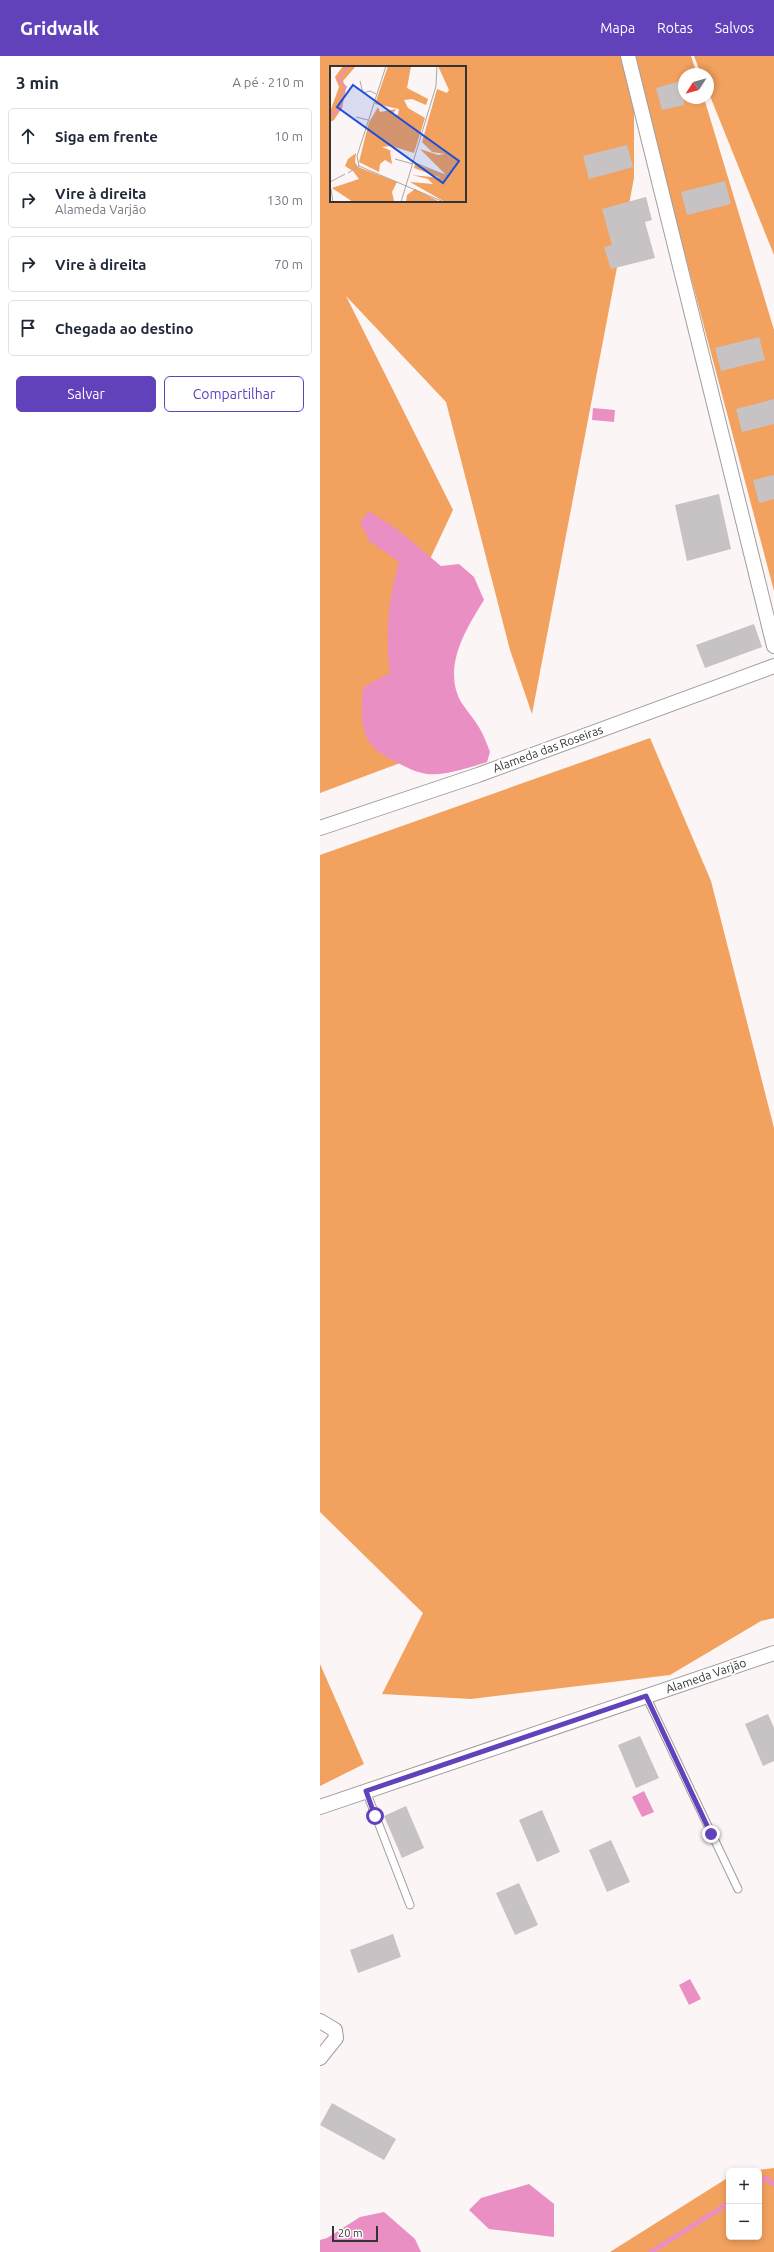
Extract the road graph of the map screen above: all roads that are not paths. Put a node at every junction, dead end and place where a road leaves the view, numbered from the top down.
1 (628, 56) edge
2 (774, 646) edge
3 (774, 666) edge
4 (320, 828) edge
5 (774, 1653) edge
6 (646, 1696) junction
7 (366, 1791) junction
8 (320, 1806) edge
9 (738, 1889) dead end
10 (410, 1904) dead end
11 (320, 2021) edge
12 (320, 2058) edge

1 - 2 street
3 - 4 street, Alameda das Roseiras
5 - 6 street, Alameda Varjão
6 - 7 street, Alameda Varjão
6 - 9 lane
7 - 8 street, Alameda Varjão
7 - 10 lane
11 - 12 street

